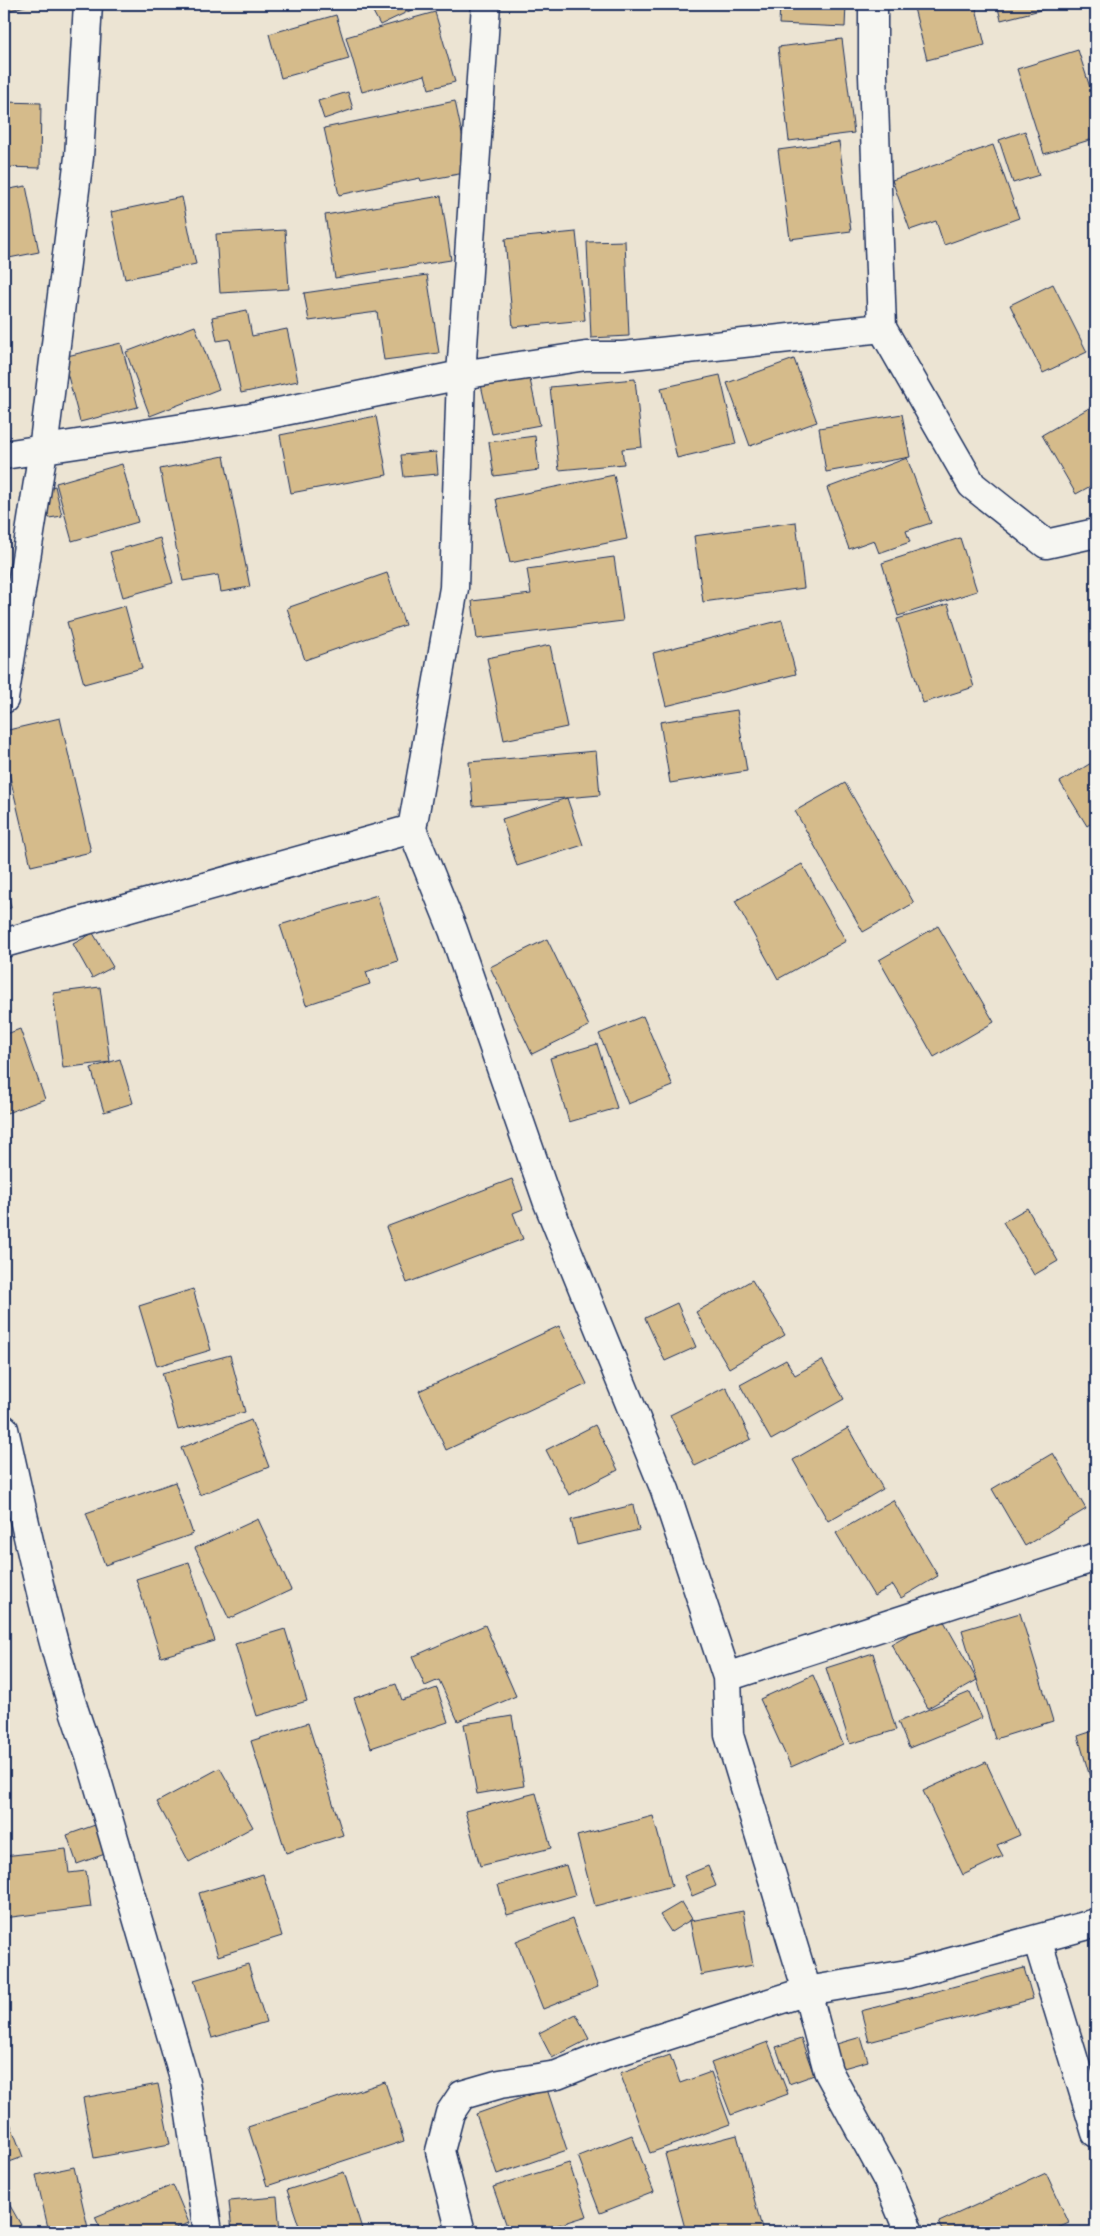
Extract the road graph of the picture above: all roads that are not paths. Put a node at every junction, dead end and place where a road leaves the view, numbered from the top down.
1 (88, 4) edge
2 (486, 4) edge
3 (873, 4) edge
4 (882, 328) junction
5 (461, 375) junction
6 (43, 450) junction
7 (4, 455) edge
8 (1096, 533) edge
9 (4, 698) edge
10 (412, 829) junction
11 (4, 943) edge
12 (4, 1429) edge
13 (1096, 1557) edge
14 (727, 1677) junction
15 (1096, 1923) edge
16 (1037, 1939) junction
17 (807, 1991) junction
18 (1096, 2133) edge
19 (208, 2232) edge
20 (462, 2232) edge
21 (909, 2232) edge

1 - 6 street
2 - 5 street
3 - 4 street
4 - 5 street
4 - 8 street
5 - 6 street
5 - 10 street
6 - 7 street
6 - 9 street
10 - 11 street
10 - 14 street
12 - 19 street
13 - 14 street
14 - 17 street
15 - 16 street
16 - 17 street
16 - 18 street
17 - 20 street
17 - 21 street

